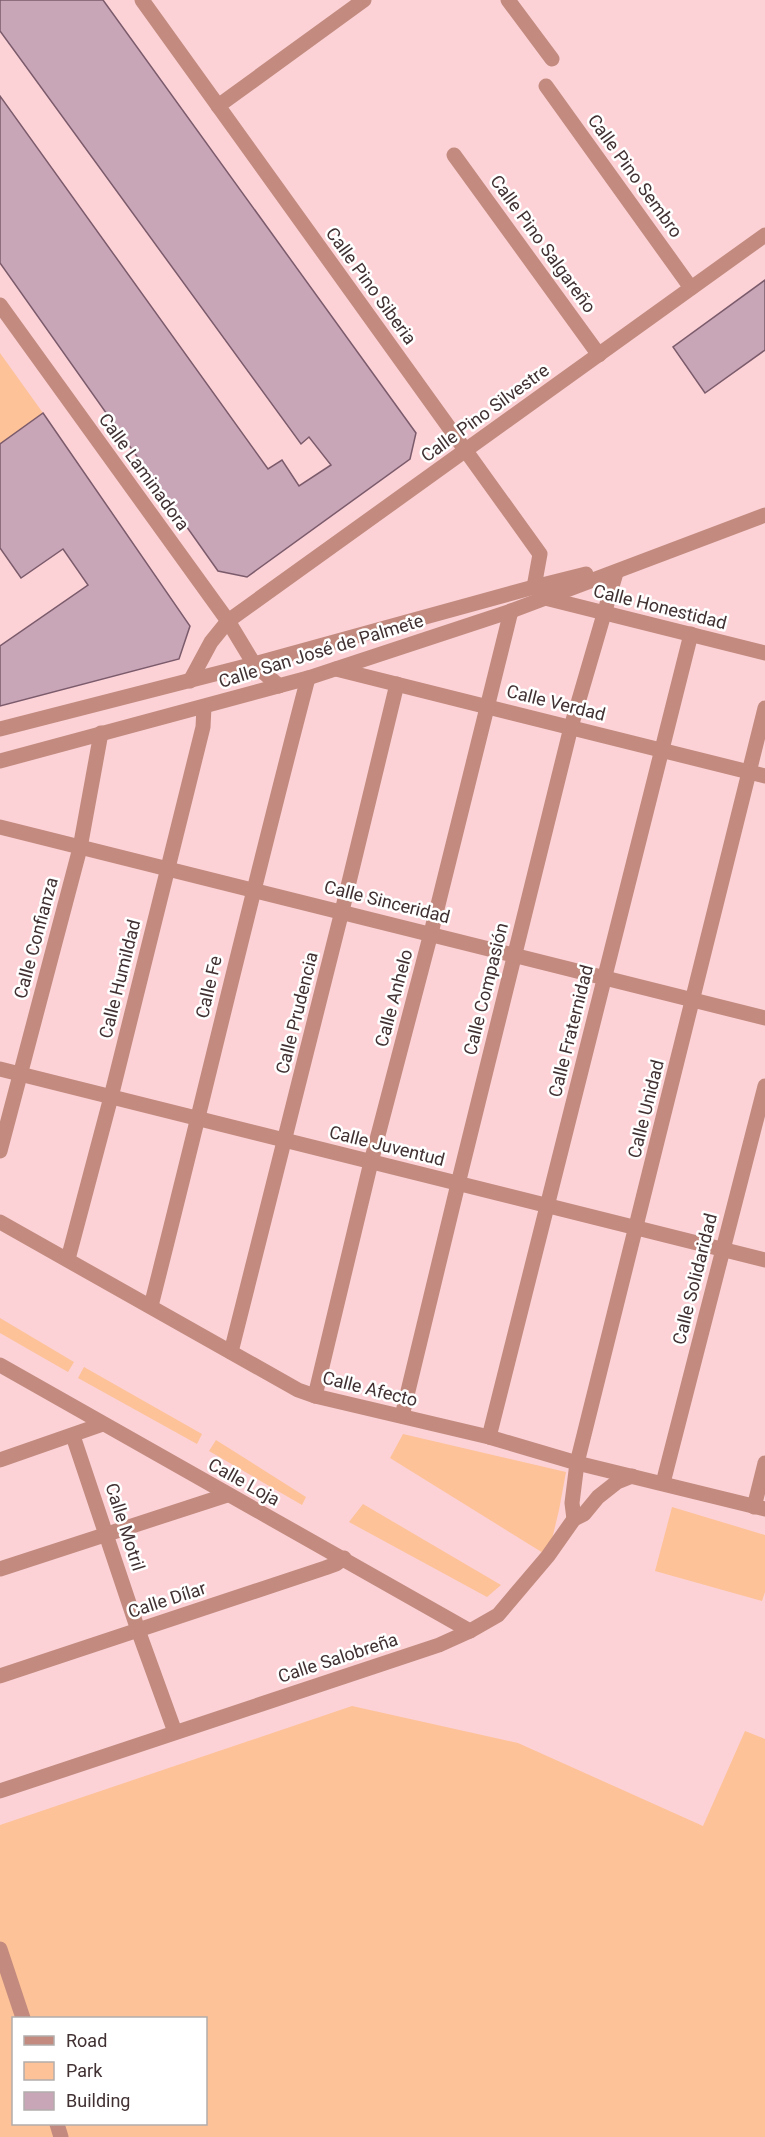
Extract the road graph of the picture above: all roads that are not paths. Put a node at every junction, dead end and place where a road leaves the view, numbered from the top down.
1 (142, 0) edge
2 (364, 0) edge
3 (508, 0) edge
4 (552, 59) dead end
5 (546, 87) dead end
6 (218, 106) junction
7 (454, 155) dead end
8 (765, 235) edge
9 (691, 288) junction
10 (0, 304) edge
11 (599, 355) junction
12 (466, 452) junction
13 (765, 515) edge
14 (647, 560) junction
15 (616, 573) junction
16 (534, 586) junction
17 (545, 598) junction
18 (511, 611) junction
19 (605, 613) junction
20 (228, 621) junction
21 (691, 634) junction
22 (765, 653) edge
23 (254, 664) junction
24 (336, 669) junction
25 (308, 678) junction
26 (190, 681) junction
27 (397, 684) junction
28 (279, 686) junction
29 (487, 706) junction
30 (204, 707) junction
31 (765, 708) edge
32 (571, 727) junction
33 (0, 729) edge
34 (101, 733) junction
35 (661, 750) junction
36 (1, 764) edge
37 (748, 772) junction
38 (765, 776) edge
39 (0, 827) edge
40 (80, 848) junction
41 (168, 868) junction
42 (253, 889) junction
43 (342, 911) junction
44 (431, 933) junction
45 (514, 955) junction
46 (605, 978) junction
47 (692, 1000) junction
48 (765, 1018) edge
49 (0, 1069) edge
50 (20, 1074) junction
51 (765, 1086) edge
52 (111, 1097) junction
53 (199, 1117) junction
54 (285, 1140) junction
55 (0, 1151) edge
56 (371, 1162) junction
57 (458, 1184) junction
58 (547, 1206) junction
59 (0, 1222) edge
60 (637, 1228) junction
61 (723, 1250) junction
62 (68, 1259) junction
63 (765, 1260) edge
64 (151, 1306) junction
65 (231, 1352) junction
66 (0, 1365) edge
67 (315, 1396) junction
68 (402, 1416) junction
69 (103, 1424) junction
70 (73, 1436) junction
71 (489, 1437) junction
72 (0, 1460) edge
73 (577, 1462) junction
74 (765, 1463) edge
75 (632, 1476) junction
76 (663, 1483) junction
77 (227, 1495) junction
78 (759, 1508) edge
79 (574, 1519) junction
80 (107, 1533) junction
81 (344, 1558) junction
82 (0, 1569) edge
83 (138, 1630) junction
84 (470, 1631) junction
85 (0, 1676) edge
86 (175, 1732) junction
87 (0, 1791) edge
88 (0, 1949) edge
89 (22, 2017) edge

1 - 6 street, Calle Pino Siberia
2 - 6 street
3 - 4 street
5 - 9 street, Calle Pino Sembro
6 - 12 street, Calle Pino Siberia
7 - 11 street, Calle Pino Salgareño
8 - 9 street, Calle Pino Silvestre
9 - 11 street, Calle Pino Silvestre
10 - 20 street, Calle Laminadora
11 - 12 street, Calle Pino Silvestre
12 - 16 street, Calle Pino Siberia
12 - 20 street, Calle Pino Silvestre
13 - 14 street, Calle San José de Palmete
14 - 15 street, Calle San José de Palmete
14 - 16 street, Calle San José de Palmete
15 - 17 street, Calle San José de Palmete
15 - 19 street, Calle Compasión
16 - 17 street
16 - 23 street, Calle San José de Palmete
17 - 18 street, Calle San José de Palmete
17 - 19 street, Calle Honestidad
18 - 24 street, Calle San José de Palmete
18 - 29 street, Calle Anhelo
19 - 21 street, Calle Honestidad
19 - 32 street, Calle Compasión
20 - 23 street, Calle Laminadora
20 - 26 street, Calle Pino Silvestre
21 - 22 street, Calle Honestidad
21 - 35 street, Calle Fraternidad
23 - 26 street, Calle San José de Palmete
23 - 28 street, Calle Laminadora
24 - 25 street, Calle San José de Palmete
24 - 27 street, Calle Verdad
25 - 28 street, Calle San José de Palmete
25 - 42 street, Calle Fe
26 - 33 street, Calle San José de Palmete
27 - 29 street, Calle Verdad
27 - 43 street, Calle Prudencia
28 - 30 street, Calle San José de Palmete
29 - 32 street, Calle Verdad
29 - 44 street, Calle Anhelo
30 - 34 street, Calle San José de Palmete
30 - 41 street, Calle Humildad
31 - 37 street, Calle Unidad
32 - 35 street, Calle Verdad
32 - 45 street, Calle Compasión
34 - 36 street, Calle San José de Palmete
34 - 40 street, Calle Confianza
35 - 37 street, Calle Verdad
35 - 46 street, Calle Fraternidad
37 - 38 street, Calle Verdad
37 - 47 street, Calle Unidad
39 - 40 street, Calle Sinceridad
40 - 41 street, Calle Sinceridad
40 - 50 street, Calle Confianza
41 - 42 street, Calle Sinceridad
41 - 52 street, Calle Humildad
42 - 43 street, Calle Sinceridad
42 - 53 street, Calle Fe
43 - 44 street, Calle Sinceridad
43 - 54 street, Calle Prudencia
44 - 45 street, Calle Sinceridad
44 - 56 street, Calle Anhelo
45 - 46 street, Calle Sinceridad
45 - 57 street, Calle Compasión
46 - 47 street, Calle Sinceridad
46 - 58 street, Calle Fraternidad
47 - 48 street, Calle Sinceridad
47 - 60 street, Calle Unidad
49 - 50 street, Calle Juventud
50 - 52 street, Calle Juventud
50 - 55 street, Calle Confianza
51 - 61 street, Calle Solidaridad
52 - 53 street, Calle Juventud
52 - 62 street, Calle Humildad
53 - 54 street, Calle Juventud
53 - 64 street, Calle Fe
54 - 56 street, Calle Juventud
54 - 65 street, Calle Prudencia
56 - 57 street, Calle Juventud
56 - 67 street, Calle Anhelo
57 - 58 street, Calle Juventud
57 - 68 street, Calle Compasión
58 - 60 street, Calle Juventud
58 - 71 street, Calle Fraternidad
59 - 62 street, Calle Afecto
60 - 61 street, Calle Juventud
60 - 73 street, Calle Unidad
61 - 63 street, Calle Juventud
61 - 76 street, Calle Solidaridad
62 - 64 street, Calle Afecto
64 - 65 street, Calle Afecto
65 - 67 street, Calle Afecto
66 - 69 street, Calle Loja
67 - 68 street, Calle Afecto
68 - 71 street, Calle Afecto
69 - 70 street
69 - 77 street, Calle Loja
70 - 72 street
70 - 80 street, Calle Motril
71 - 73 street, Calle Afecto
73 - 75 street, Calle Afecto
73 - 79 street, Calle Unidad
74 - 78 street
75 - 76 street, Calle Afecto
75 - 79 street, Calle Salobreña
76 - 78 street, Calle Afecto
77 - 80 street
77 - 81 street, Calle Loja
79 - 84 street, Calle Salobreña
80 - 82 street
80 - 83 street, Calle Motril
81 - 83 street, Calle Dílar
81 - 84 street, Calle Loja
83 - 85 street, Calle Dílar
83 - 86 street, Calle Motril
84 - 86 street, Calle Salobreña
86 - 87 street, Calle Salobreña
88 - 89 street

